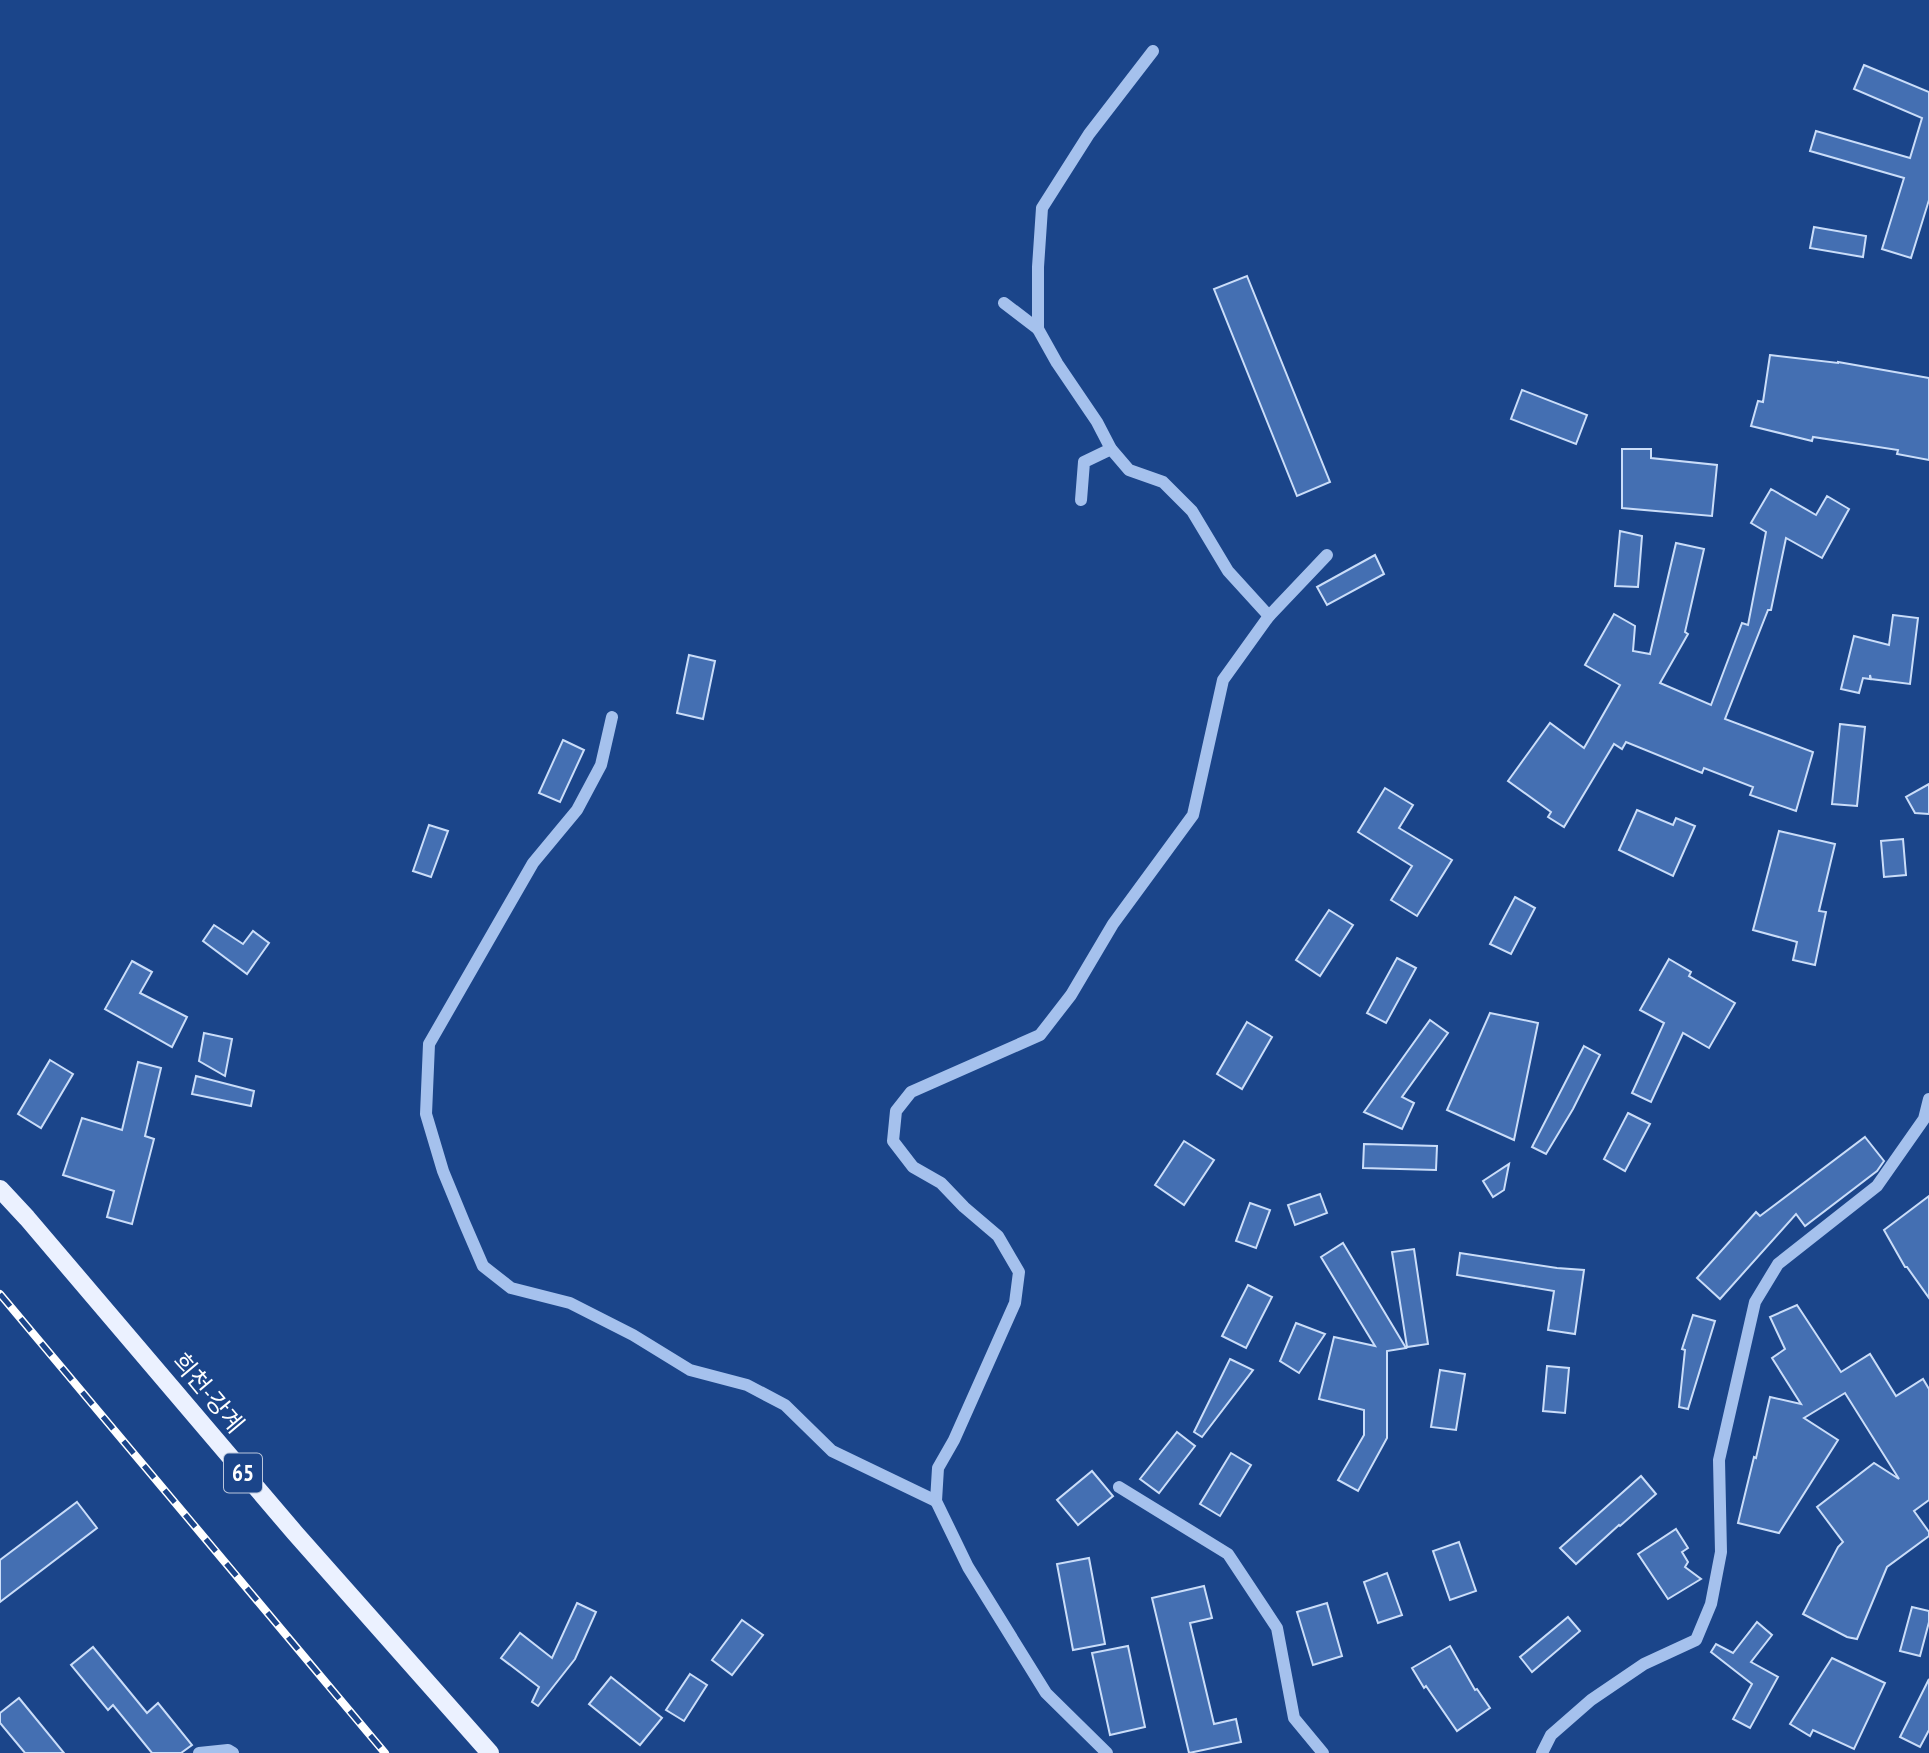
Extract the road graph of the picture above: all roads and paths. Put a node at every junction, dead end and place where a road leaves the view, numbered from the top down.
1 (1153, 51) dead end
2 (1004, 303) dead end
3 (1038, 329) junction
4 (1111, 449) junction
5 (1081, 500) dead end
6 (1327, 555) dead end
7 (1269, 616) junction
8 (612, 717) dead end
9 (1929, 1100) edge
10 (0, 1189) edge
11 (1119, 1487) dead end
12 (936, 1501) junction
13 (199, 1753) edge
14 (233, 1753) edge
15 (490, 1753) edge
16 (1107, 1753) edge
17 (1322, 1753) edge
18 (1542, 1753) edge

1 - 3 street
2 - 3 street
3 - 4 street
4 - 5 street
4 - 7 street
6 - 7 street
7 - 12 street
8 - 12 street
9 - 18 street
10 - 15 main road, 희천-강계 / 65
11 - 17 street
12 - 16 street
13 - 14 street

